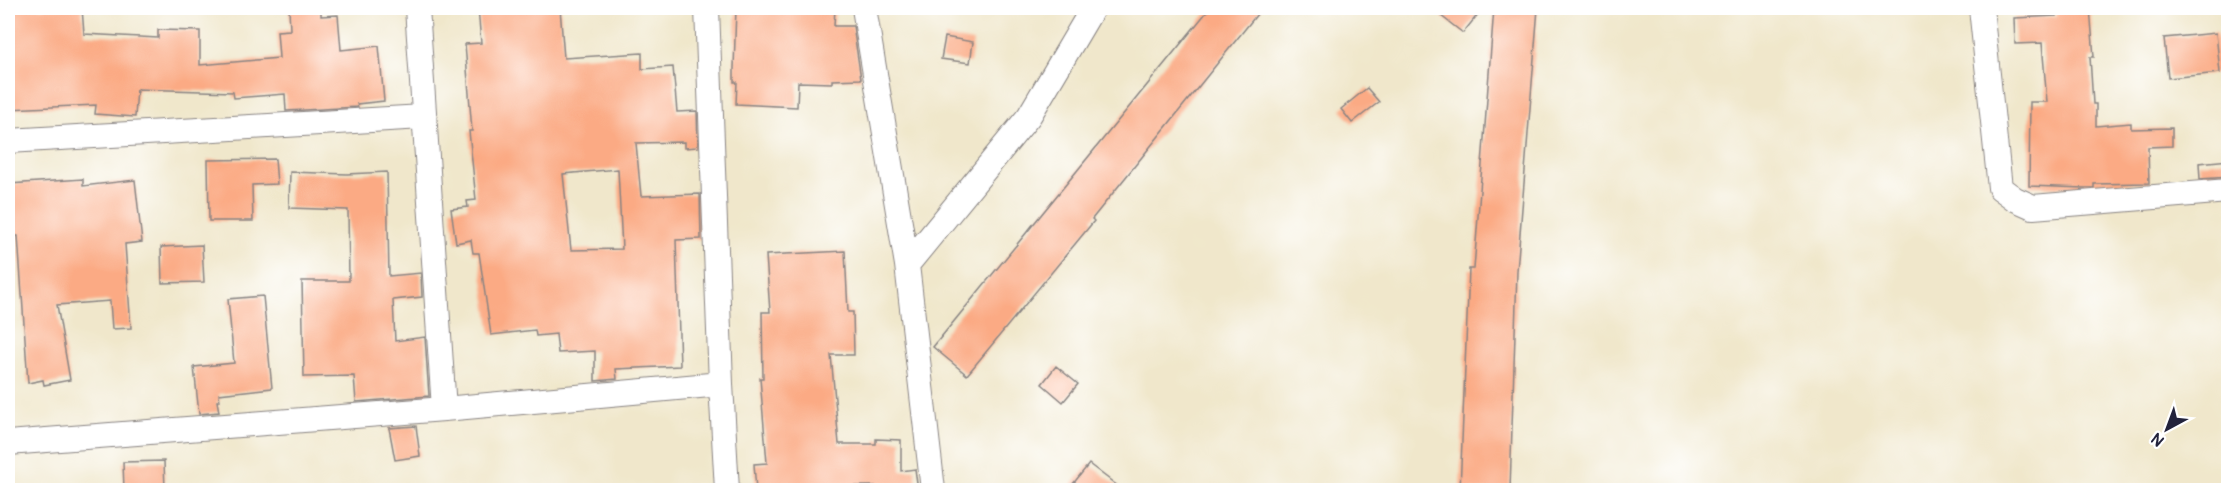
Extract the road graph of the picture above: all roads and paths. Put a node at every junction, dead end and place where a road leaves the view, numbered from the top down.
1 (417, 8) edge
2 (706, 8) edge
3 (864, 8) edge
4 (1093, 8) edge
5 (1981, 8) edge
6 (423, 117) junction
7 (8, 141) edge
8 (2229, 191) edge
9 (907, 265) junction
10 (721, 384) junction
11 (444, 409) junction
12 (8, 443) edge
13 (727, 490) edge
14 (933, 490) edge

1 - 6 street
2 - 10 street
3 - 9 street
4 - 9 street
5 - 8 street
6 - 7 street
6 - 11 street
9 - 14 street
10 - 11 street
10 - 13 street
11 - 12 street

